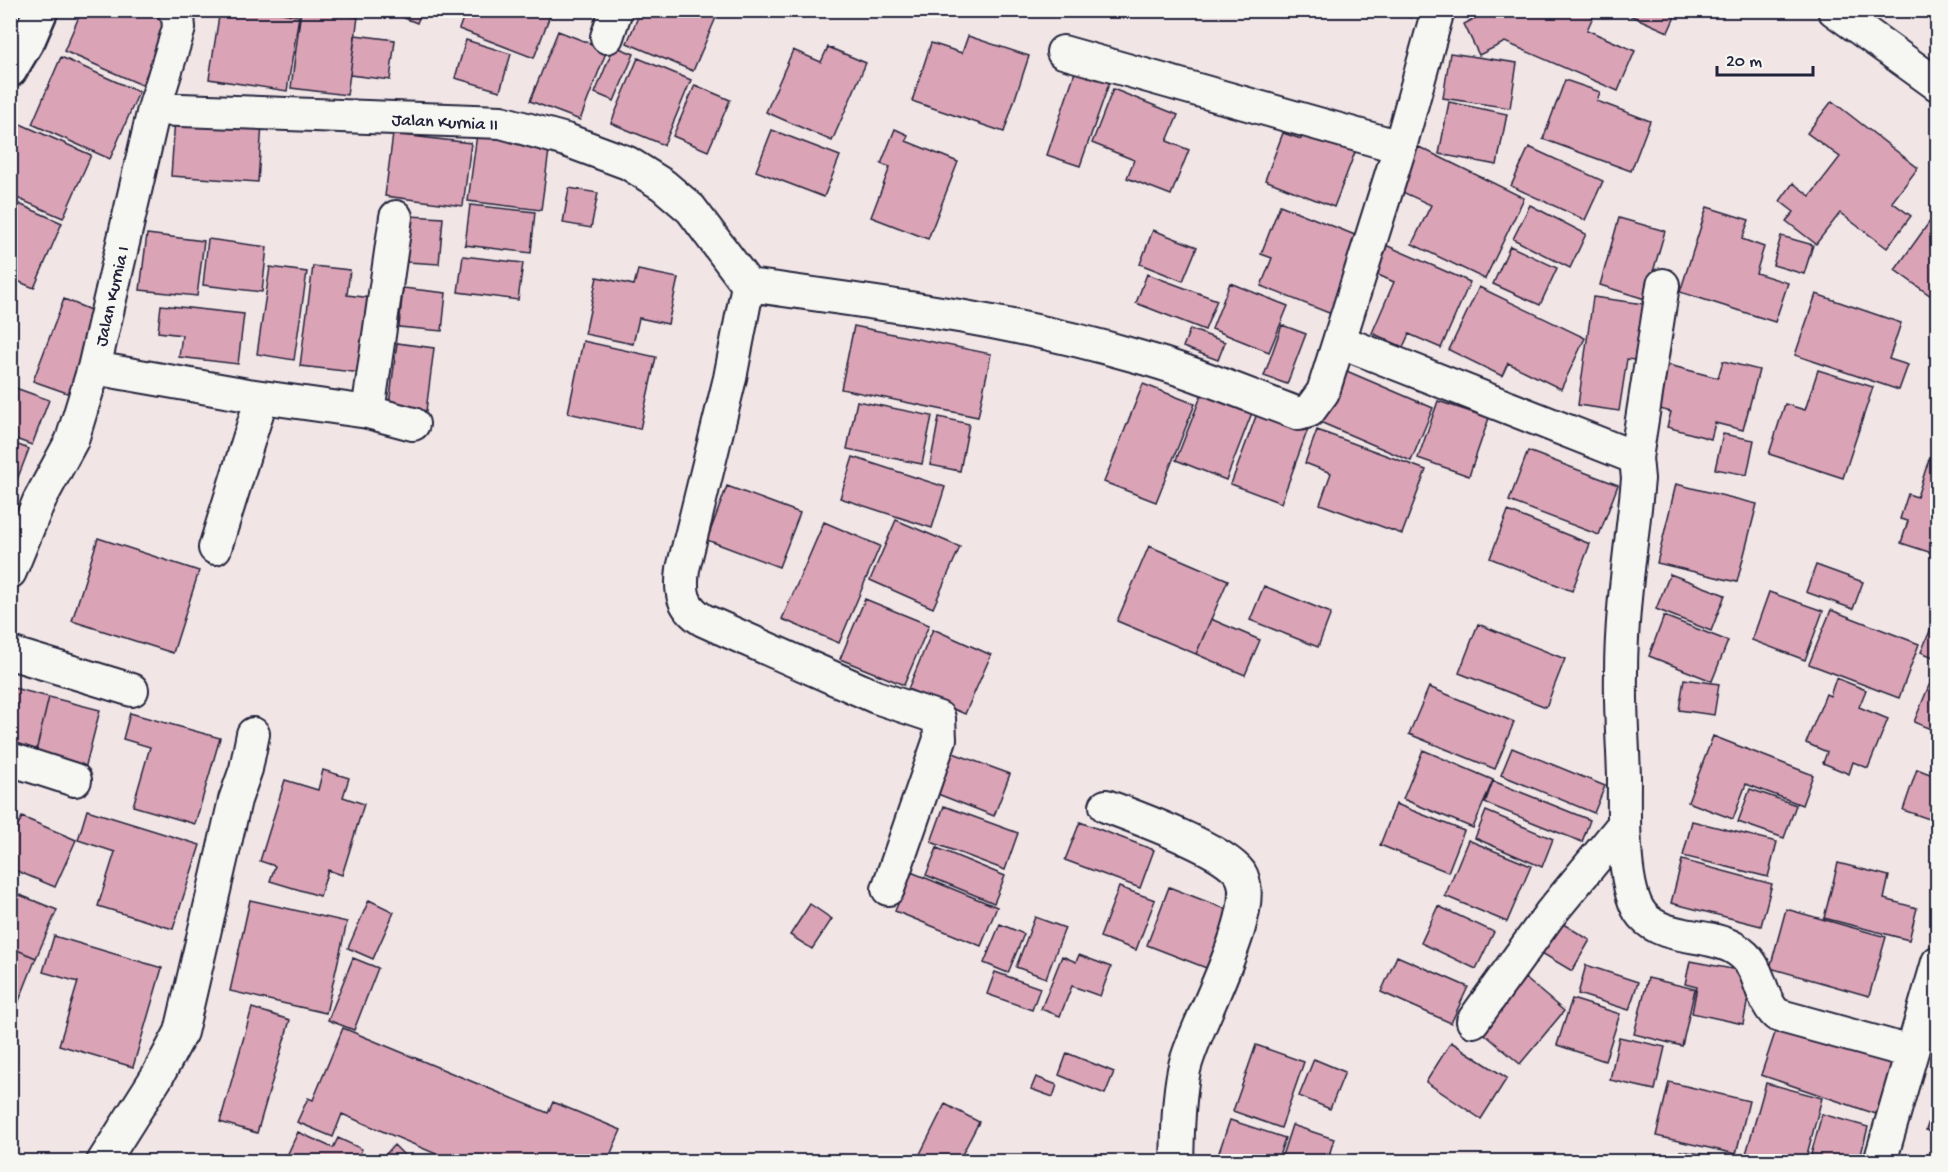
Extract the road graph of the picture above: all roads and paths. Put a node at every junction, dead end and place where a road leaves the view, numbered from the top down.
1 (41, 10) edge
2 (174, 10) edge
3 (1438, 10) edge
4 (1834, 10) edge
5 (1063, 52) dead end
6 (10, 70) edge
7 (1938, 85) edge
8 (154, 109) junction
9 (1400, 147) junction
10 (396, 217) dead end
11 (748, 285) junction
12 (1663, 285) dead end
13 (1339, 340) junction
14 (94, 368) junction
15 (262, 398) junction
16 (368, 412) junction
17 (414, 424) dead end
18 (1636, 458) junction
19 (215, 548) dead end
20 (10, 572) edge
21 (10, 653) edge
22 (132, 690) dead end
23 (253, 734) dead end
24 (12, 765) edge
25 (75, 780) dead end
26 (1106, 806) dead end
27 (1624, 824) junction
28 (888, 889) dead end
29 (1938, 962) edge
30 (1473, 1021) dead end
31 (1911, 1052) junction
32 (103, 1161) edge
33 (1177, 1161) edge
34 (1880, 1161) edge

1 - 6 street
2 - 8 street, Jalan Kurnia I
3 - 9 street
4 - 7 street
5 - 9 street
8 - 11 street, Jalan Kurnia II
8 - 14 street, Jalan Kurnia I
9 - 13 street
10 - 16 street
11 - 13 street
11 - 28 street
12 - 18 street
13 - 18 street
14 - 15 street
14 - 20 street, Jalan Kurnia I
15 - 16 street
15 - 19 street
16 - 17 street
18 - 27 street
21 - 22 street
23 - 32 street
24 - 25 street
26 - 33 street
27 - 30 street
27 - 31 street
29 - 31 street
31 - 34 street

